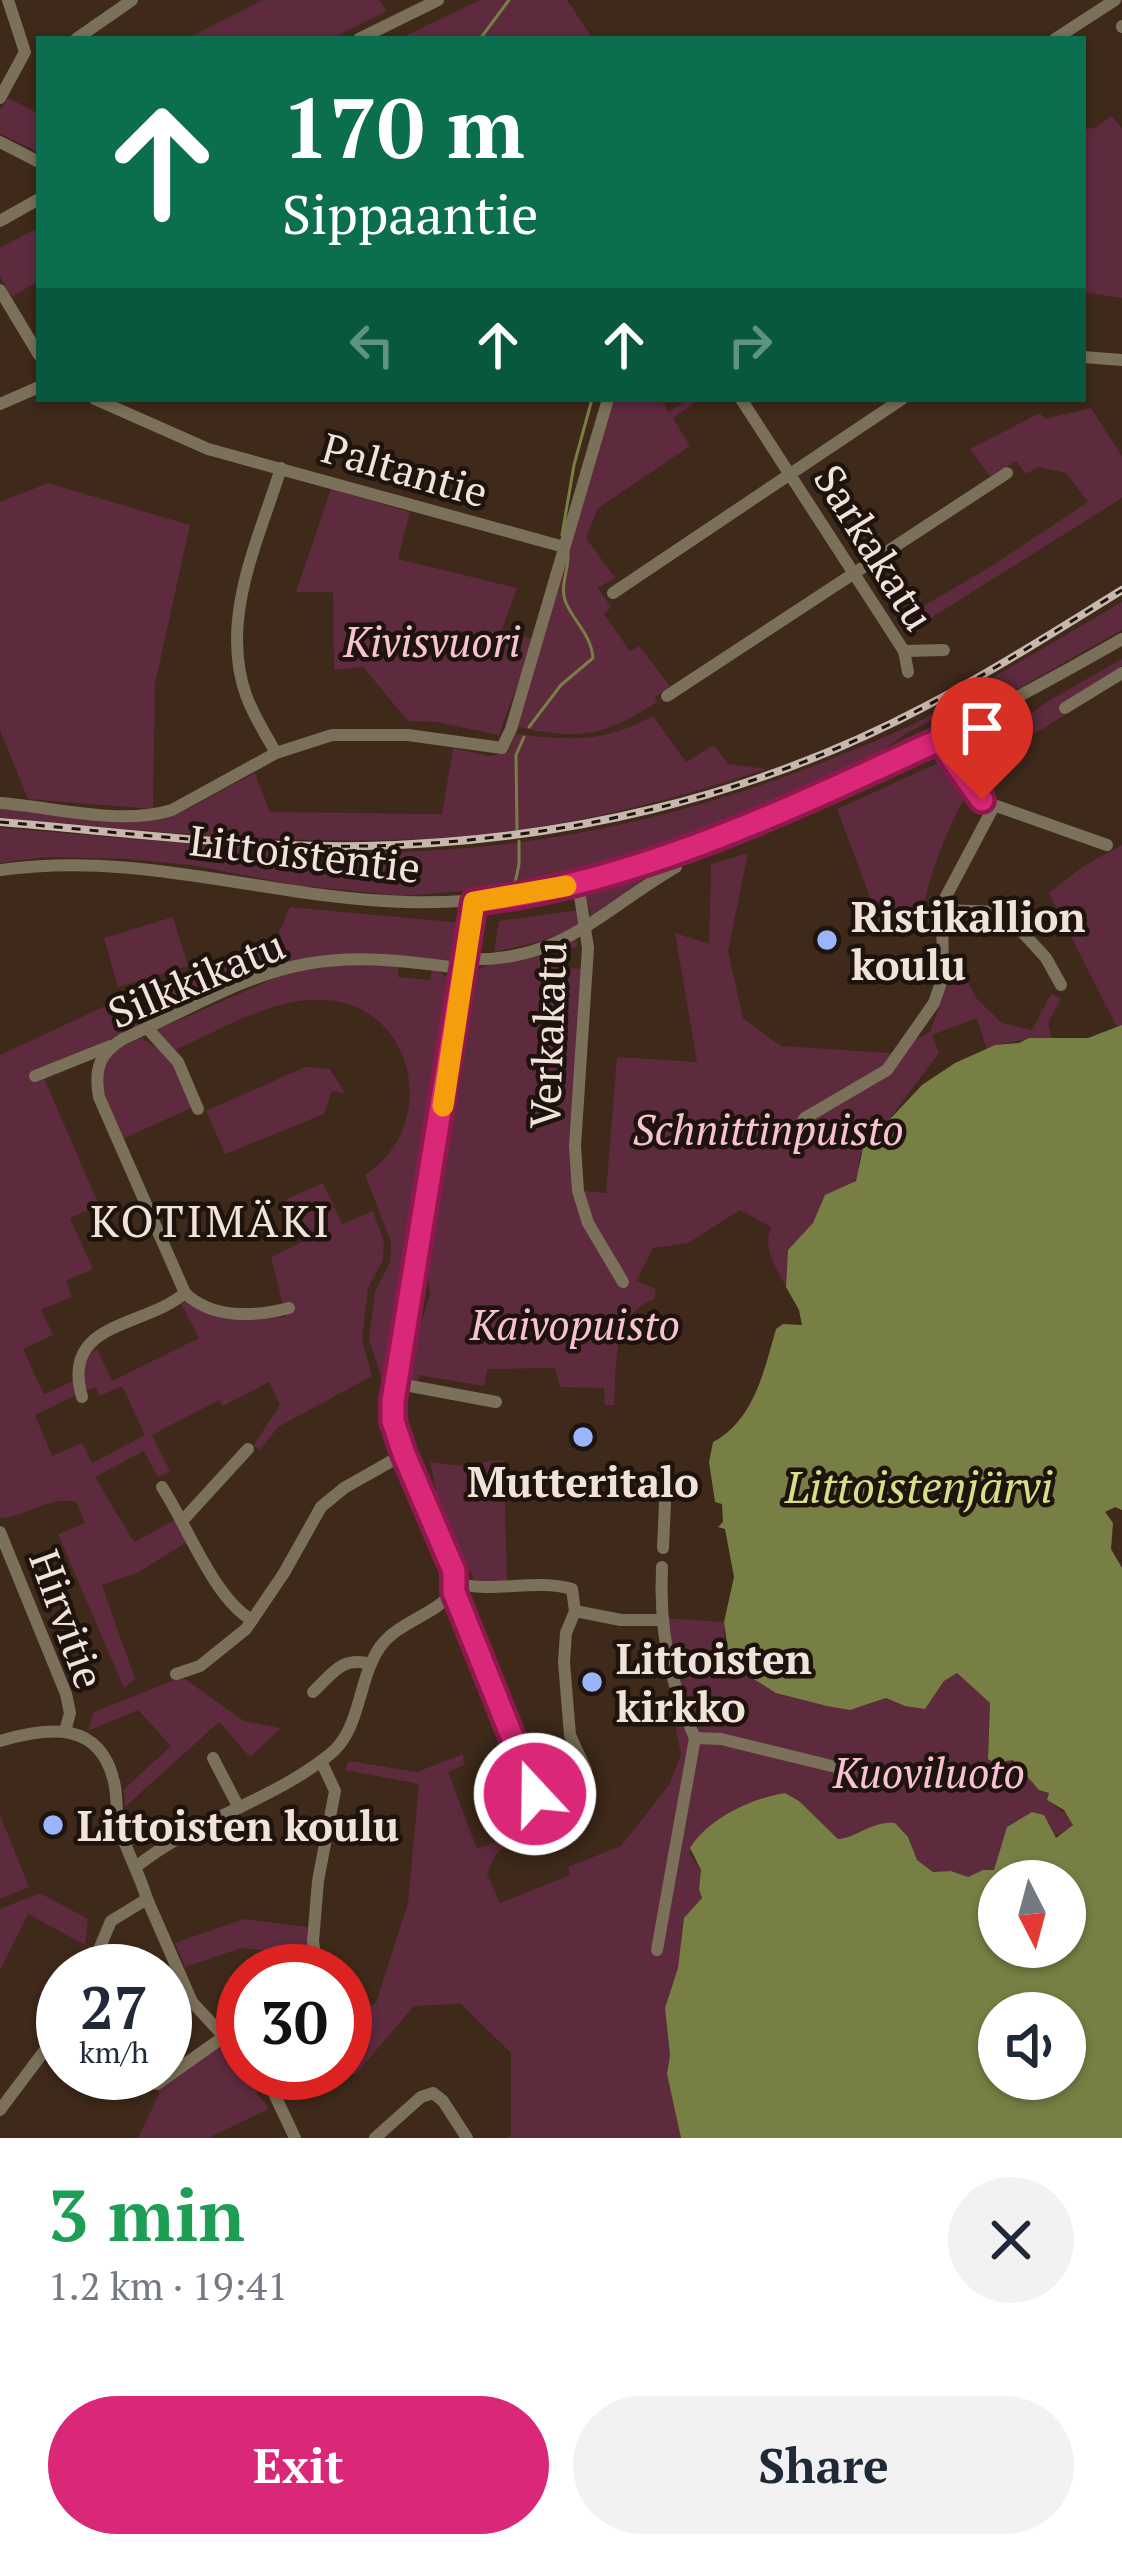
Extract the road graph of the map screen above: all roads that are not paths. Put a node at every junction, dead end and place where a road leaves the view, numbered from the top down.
1 (8, 0) edge
2 (132, 0) edge
3 (438, 0) edge
4 (1115, 0) edge
5 (80, 36) edge
6 (365, 36) edge
7 (1060, 36) edge
8 (32, 54) edge
9 (0, 98) edge
10 (0, 142) edge
11 (36, 160) edge
12 (36, 202) edge
13 (0, 221) edge
14 (0, 290) edge
15 (36, 351) edge
16 (1086, 357) edge
17 (1122, 360) edge
18 (36, 388) edge
19 (102, 402) edge
20 (607, 402) edge
21 (743, 402) edge
22 (898, 402) edge
23 (0, 404) edge
24 (281, 468) junction
25 (1007, 473) dead end
26 (790, 474) junction
27 (564, 548) junction
28 (855, 573) junction
29 (613, 592) dead end
30 (1122, 639) edge
31 (944, 650) dead end
32 (904, 651) junction
33 (908, 673) dead end
34 (1122, 673) edge
35 (667, 696) dead end
36 (1065, 708) dead end
37 (939, 740) junction
38 (276, 753) junction
39 (0, 803) edge
40 (994, 806) junction
41 (1107, 845) dead end
42 (676, 867) dead end
43 (0, 870) edge
44 (578, 883) junction
45 (474, 902) junction
46 (941, 910) junction
47 (586, 930) junction
48 (467, 964) junction
49 (1061, 985) dead end
50 (147, 1028) junction
51 (111, 1046) junction
52 (35, 1076) dead end
53 (198, 1109) dead end
54 (795, 1132) dead end
55 (623, 1282) dead end
56 (185, 1293) junction
57 (289, 1308) dead end
58 (394, 1383) junction
59 (82, 1397) dead end
60 (496, 1402) dead end
61 (248, 1449) dead end
62 (404, 1454) junction
63 (666, 1480) dead end
64 (162, 1487) dead end
65 (183, 1520) junction
66 (0, 1532) edge
67 (663, 1548) dead end
68 (662, 1567) dead end
69 (455, 1587) junction
70 (575, 1611) junction
71 (661, 1619) junction
72 (252, 1620) junction
73 (371, 1664) junction
74 (176, 1674) dead end
75 (314, 1692) dead end
76 (65, 1730) junction
77 (695, 1738) junction
78 (0, 1741) edge
79 (213, 1758) dead end
80 (321, 1761) junction
81 (844, 1769) dead end
82 (586, 1770) dead end
83 (239, 1808) junction
84 (545, 1817) dead end
85 (137, 1866) junction
86 (147, 1899) junction
87 (101, 1944) edge
88 (313, 1944) edge
89 (657, 1950) dead end
90 (216, 2031) edge
91 (36, 2062) edge
92 (277, 2100) edge
93 (0, 2110) edge
94 (295, 2138) edge
95 (375, 2138) edge
96 (467, 2138) edge

1 - 8 street
2 - 5 street
3 - 6 street
4 - 7 street
8 - 9 street
10 - 11 street
12 - 13 street
14 - 15 street
16 - 17 street
18 - 23 street
19 - 24 street, Paltantie
20 - 27 street
21 - 26 street, Sarkakatu
22 - 26 street
24 - 27 street, Paltantie
24 - 38 street
25 - 28 street
26 - 28 street, Sarkakatu
26 - 29 street
27 - 38 street
28 - 32 street, Sarkakatu
28 - 35 street
30 - 37 street, Littoistentie
31 - 32 street
32 - 33 street, Sarkakatu
34 - 36 street
37 - 40 street
37 - 44 street, Littoistentie
38 - 39 street
40 - 41 street
40 - 46 street
42 - 47 street, Silkkikatu
43 - 45 street, Littoistentie
44 - 45 street, Littoistentie
44 - 47 street, Verkakatu
45 - 48 street
46 - 49 street
46 - 54 street
47 - 48 street, Silkkikatu
47 - 55 street, Verkakatu
48 - 50 street, Silkkikatu
48 - 58 street
50 - 51 street, Silkkikatu
50 - 53 street
51 - 52 street
51 - 56 street, Silkkikatu
56 - 57 street
56 - 59 street
58 - 60 street
58 - 62 street
61 - 65 street
62 - 69 street
62 - 72 street
63 - 67 street
64 - 65 street
65 - 72 street
66 - 76 street, Hirvitie
68 - 71 street
69 - 70 street
69 - 73 street
69 - 84 street
70 - 71 street
70 - 82 street
71 - 77 street
72 - 74 street
73 - 75 street
73 - 80 street
76 - 78 street
76 - 85 street
77 - 81 street
77 - 89 street
79 - 83 street
80 - 83 street
80 - 88 street
83 - 85 street
85 - 86 street
86 - 87 street
86 - 90 street
91 - 93 street
92 - 94 street
95 - 96 street

